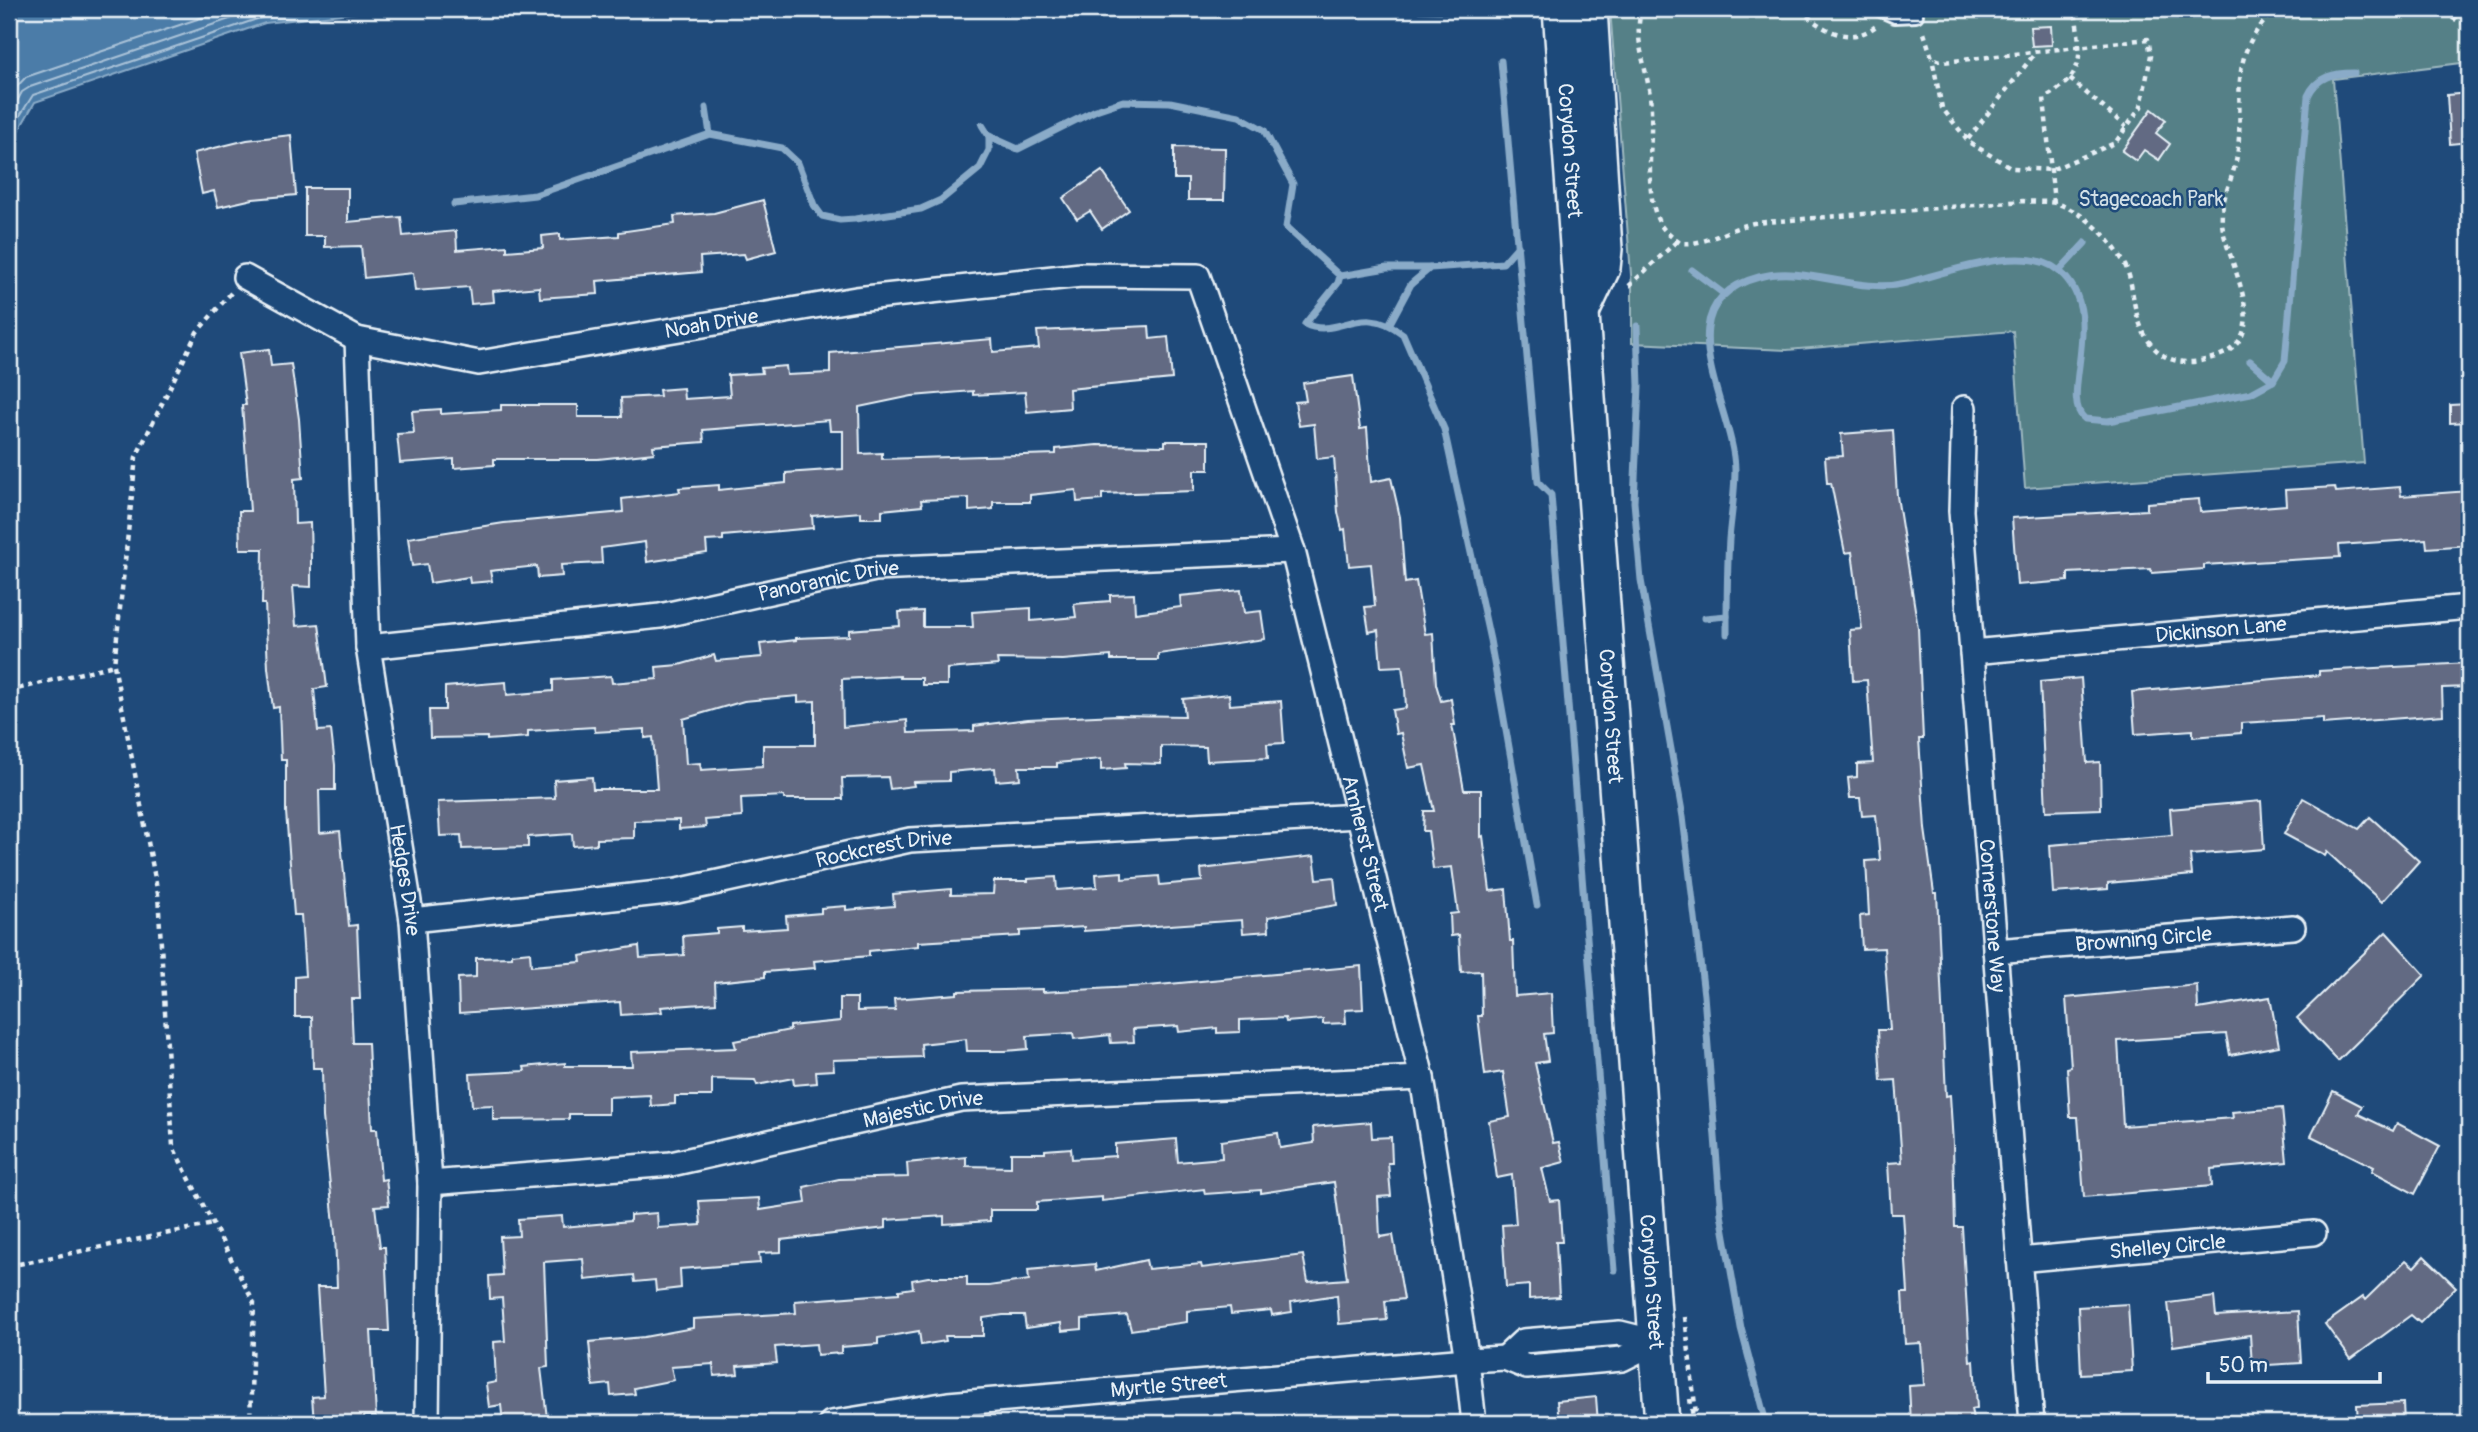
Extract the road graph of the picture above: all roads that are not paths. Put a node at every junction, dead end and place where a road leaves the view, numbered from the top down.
1 (1560, 9) edge
2 (1590, 9) edge
3 (1879, 9) edge
4 (1916, 15) dead end
5 (1198, 276) joint
6 (245, 277) road end
7 (1582, 314) junction
8 (357, 339) junction
9 (1964, 408) dead end
10 (1293, 551) junction
11 (2469, 607) edge
12 (368, 647) junction
13 (1972, 652) junction
14 (1359, 816) junction
15 (412, 920) junction
16 (2293, 927) dead end
17 (1995, 951) junction
18 (1422, 1078) junction
19 (430, 1183) junction
20 (2314, 1233) dead end
21 (2019, 1260) junction
22 (1656, 1342) junction
23 (1468, 1360) junction
24 (427, 1423) edge
25 (831, 1423) edge
26 (1474, 1423) edge
27 (1662, 1423) edge
28 (2032, 1423) edge

1 - 7 main road, Corydon Street
2 - 7 main road
3 - 4 lane
5 - 8 street, Noah Drive
5 - 10 street, Amherst Street
6 - 8 street, Noah Drive
7 - 22 main road, Corydon Street
8 - 12 street, Hedges Drive
9 - 13 street, Cornerstone Way
10 - 12 street, Panoramic Drive
10 - 14 street, Amherst Street
11 - 13 street, Dickinson Lane
12 - 15 street, Hedges Drive
13 - 17 street, Cornerstone Way
14 - 15 street, Rockcrest Drive
14 - 18 street, Amherst Street
15 - 19 street, Hedges Drive
16 - 17 street, Browning Circle
17 - 21 street, Cornerstone Way
18 - 19 street, Majestic Drive
18 - 23 street, Amherst Street
19 - 24 street, Hedges Drive
20 - 21 street, Shelley Circle
21 - 28 street, Cornerstone Way
22 - 23 street, Myrtle Street
22 - 27 main road, Corydon Street
23 - 25 street, Myrtle Street
23 - 26 street, Amherst Street

